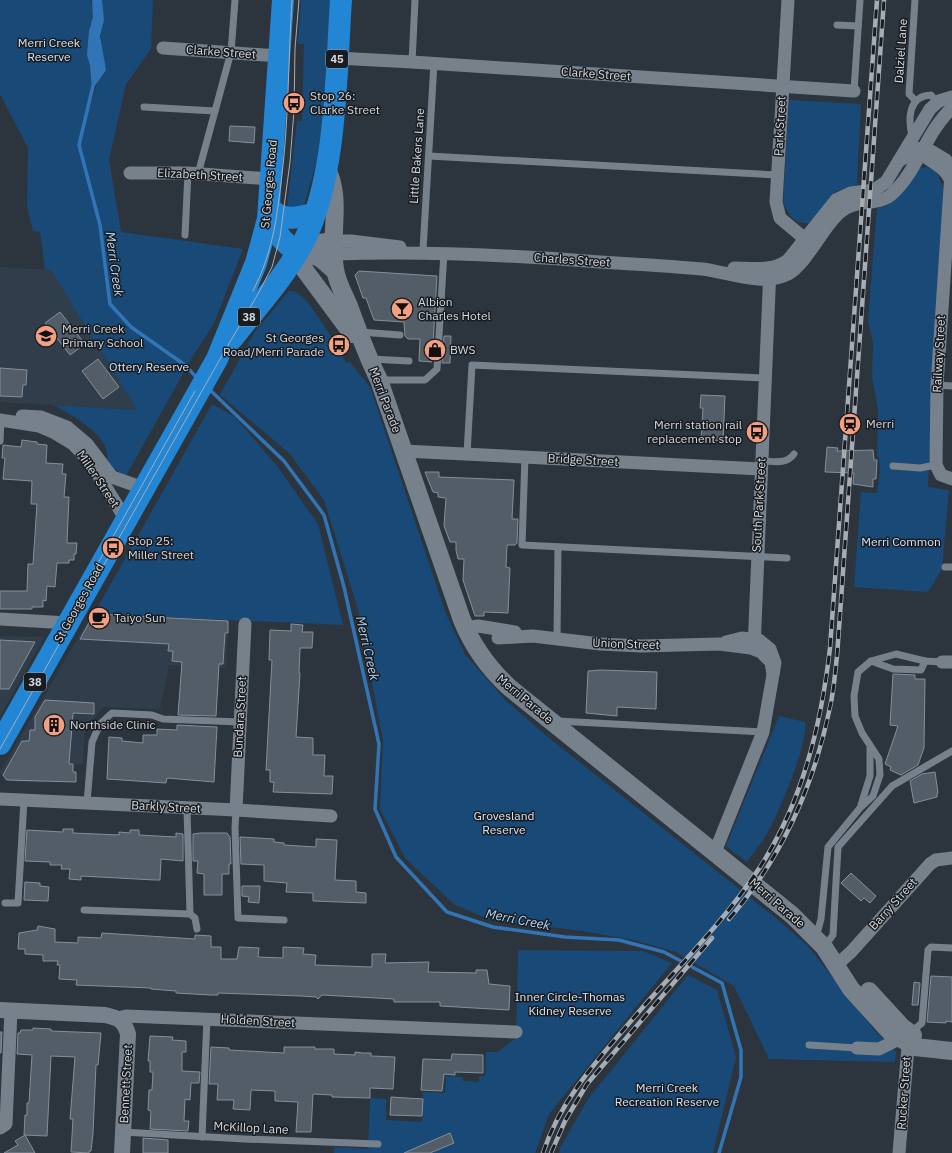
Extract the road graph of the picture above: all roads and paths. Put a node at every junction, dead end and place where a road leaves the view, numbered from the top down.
1 (235, 0) edge
2 (283, 0) edge
3 (341, 0) edge
4 (415, 0) edge
5 (788, 0) edge
6 (860, 0) edge
7 (915, 0) edge
8 (837, 25) dead end
9 (858, 26) junction
10 (162, 48) dead end
11 (231, 52) junction
12 (279, 56) junction
13 (337, 58) junction
14 (412, 62) junction
15 (434, 63) junction
16 (782, 86) junction
17 (854, 91) joint
18 (952, 97) edge
19 (916, 101) junction
20 (937, 102) junction
21 (144, 107) dead end
22 (952, 108) edge
23 (215, 111) junction
24 (940, 121) junction
25 (912, 136) junction
26 (920, 153) junction
27 (429, 156) junction
28 (899, 161) junction
29 (326, 167) junction
30 (130, 173) dead end
31 (193, 173) junction
32 (777, 175) junction
33 (270, 179) junction
34 (951, 188) edge
35 (269, 206) junction
36 (315, 213) junction
37 (184, 235) dead end
38 (809, 242) junction
39 (423, 250) junction
40 (298, 251) junction
41 (444, 252) junction
42 (334, 255) junction
43 (770, 273) junction
44 (252, 276) junction
45 (947, 296) edge
46 (358, 332) junction
47 (400, 335) dead end
48 (367, 355) junction
49 (217, 359) junction
50 (409, 361) dead end
51 (765, 378) junction
52 (378, 380) junction
53 (937, 385) junction
54 (952, 386) edge
55 (0, 419) edge
56 (0, 441) edge
57 (404, 451) junction
58 (467, 454) junction
59 (794, 454) dead end
60 (525, 457) junction
61 (761, 465) junction
62 (893, 466) dead end
63 (943, 473) edge
64 (143, 488) junction
65 (126, 520) junction
66 (558, 547) junction
67 (757, 556) junction
68 (787, 558) dead end
69 (0, 619) edge
70 (68, 623) junction
71 (245, 624) dead end
72 (466, 628) junction
73 (533, 636) junction
74 (498, 638) dead end
75 (557, 638) junction
76 (754, 644) junction
77 (925, 660) junction
78 (871, 661) junction
79 (947, 662) edge
80 (551, 721) junction
81 (240, 722) junction
82 (763, 732) junction
83 (0, 744) edge
84 (952, 751) edge
85 (0, 799) edge
86 (24, 800) junction
87 (87, 803) junction
88 (187, 809) junction
89 (236, 810) junction
90 (331, 816) dead end
91 (715, 852) junction
92 (952, 858) edge
93 (5, 903) dead end
94 (84, 910) dead end
95 (190, 914) junction
96 (284, 920) dead end
97 (197, 929) dead end
98 (820, 943) junction
99 (952, 948) edge
100 (838, 963) junction
101 (6, 1010) edge
102 (118, 1018) junction
103 (207, 1018) junction
104 (516, 1032) dead end
105 (906, 1039) junction
106 (952, 1043) edge
107 (809, 1045) dead end
108 (857, 1048) joint
109 (952, 1051) edge
110 (0, 1128) edge
111 (123, 1132) junction
112 (202, 1137) junction
113 (378, 1144) dead end
114 (122, 1153) edge
115 (899, 1153) edge

1 - 11 lane
2 - 12 highway, St Georges Road
3 - 13 highway, St Georges Road / 45
4 - 14 lane
5 - 16 street, Park Street
6 - 9 lane
7 - 19 lane, Dalziel Lane
8 - 9 lane
9 - 17 lane
10 - 11 street, Clarke Street
11 - 12 street, Clarke Street
11 - 23 lane
12 - 33 highway, St Georges Road
13 - 14 street, Clarke Street
13 - 29 highway, St Georges Road / 45
14 - 15 street, Clarke Street
15 - 16 street, Clarke Street
15 - 27 lane, Little Bakers Lane
16 - 17 street, Clarke Street
16 - 32 street, Park Street
18 - 20 street
19 - 20 lane
19 - 25 lane
20 - 24 street
20 - 25 street
21 - 23 lane
22 - 24 street
23 - 31 lane
24 - 26 street
25 - 26 street
25 - 28 street, Charles Street
26 - 28 street, Railway Street
26 - 34 street, Railway Street
26 - 38 street, Charles Street
27 - 32 lane
27 - 39 lane, Little Bakers Lane
28 - 38 street, Charles Street
29 - 36 highway, St Georges Road / 45
29 - 42 main road
30 - 31 street, Elizabeth Street
31 - 33 street, Elizabeth Street
31 - 37 lane
32 - 38 street, Park Street
33 - 35 highway, St Georges Road
34 - 45 street, Railway Street
35 - 36 highway
35 - 40 highway
35 - 44 highway, St Georges Road
36 - 40 highway, St Georges Road / 45
38 - 43 street, Charles Street
39 - 41 street, Charles Street
39 - 42 street, Charles Street
40 - 42 main road, Charles Street
40 - 44 highway
40 - 48 main road, Merri Parade
40 - 49 highway, St Georges Road / 38
41 - 42 street, Charles Street
41 - 43 street, Charles Street
41 - 52 lane
42 - 46 main road, Merri Parade
43 - 51 street, South Park Street
44 - 49 highway, St Georges Road / 38
45 - 53 street, Railway Street
46 - 47 lane
46 - 48 main road, Merri Parade
48 - 50 lane
48 - 52 main road, Merri Parade
49 - 64 highway, St Georges Road / 38
51 - 58 lane
51 - 61 street, South Park Street
52 - 57 main road, Merri Parade
53 - 54 lane
53 - 63 street, Railway Street
55 - 56 lane
55 - 64 street, Miller Street
55 - 65 street, Miller Street
57 - 58 street, Bridge Street
57 - 72 main road, Merri Parade
58 - 60 street, Bridge Street
59 - 61 lane, Bridge Street
60 - 61 street, Bridge Street
60 - 66 lane
61 - 67 street, South Park Street
62 - 63 lane
64 - 65 highway, St Georges Road / 38
65 - 70 highway, St Georges Road / 38
66 - 67 lane
66 - 75 lane
67 - 68 lane
67 - 76 street, South Park Street
69 - 70 street
70 - 83 highway, St Georges Road / 38
71 - 81 street, Bundara Street
72 - 73 street, Union Street
72 - 80 main road, Merri Parade
73 - 74 street, Union Street
73 - 75 street, Union Street
75 - 76 street, Union Street
76 - 82 street
77 - 78 lane
77 - 78 lane
77 - 79 lane
78 - 98 lane
80 - 82 lane
80 - 91 main road, Merri Parade
81 - 87 lane
81 - 89 street, Bundara Street
82 - 91 street
84 - 98 lane
85 - 86 street, Barkly Street
86 - 87 street, Barkly Street
86 - 93 lane
87 - 88 street, Barkly Street
88 - 89 street, Barkly Street
88 - 95 lane
89 - 90 street, Barkly Street
89 - 96 lane
91 - 98 main road, Merri Parade
92 - 100 street, Barry Street
94 - 95 lane
95 - 97 lane
98 - 100 main road, Merri Parade
99 - 105 lane
100 - 105 main road, Merri Parade
101 - 102 street, Holden Street
101 - 110 street
102 - 103 street, Holden Street
102 - 111 street, Bennett Street
103 - 104 street, Holden Street
103 - 112 lane
105 - 106 main road
105 - 108 street
105 - 109 main road
105 - 115 street, Rucker Street
107 - 108 lane
111 - 112 lane, McKillop Lane
111 - 114 street, Bennett Street
112 - 113 lane, McKillop Lane

